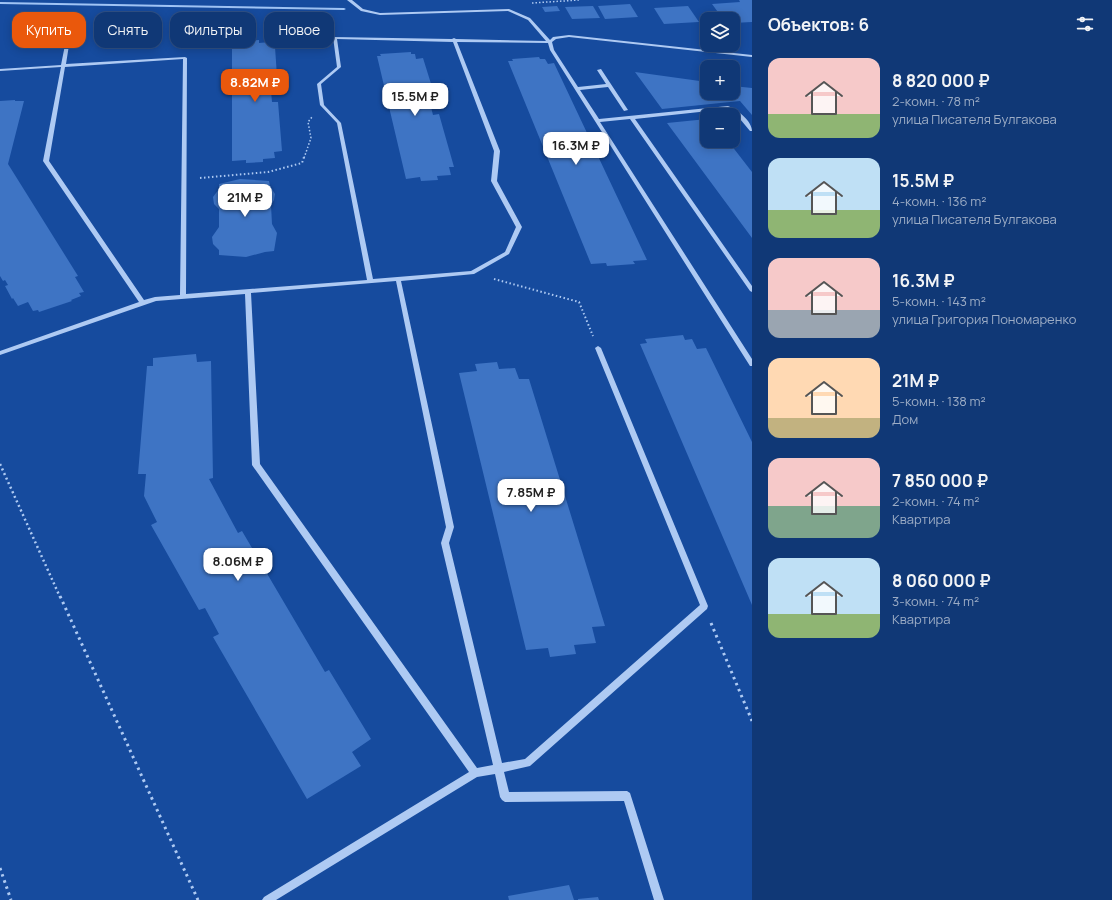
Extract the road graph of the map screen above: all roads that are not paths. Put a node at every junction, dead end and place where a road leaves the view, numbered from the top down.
1 (349, 0) edge
2 (454, 39) junction
3 (550, 42) junction
4 (67, 48) edge
5 (752, 56) edge
6 (64, 66) junction
7 (0, 70) edge
8 (599, 70) dead end
9 (609, 85) junction
10 (577, 88) junction
11 (626, 110) dead end
12 (631, 117) junction
13 (598, 121) junction
14 (752, 130) edge
15 (398, 279) junction
16 (370, 281) junction
17 (752, 290) edge
18 (248, 291) junction
19 (183, 296) junction
20 (143, 303) junction
21 (598, 348) road end
22 (0, 354) edge
23 (752, 364) edge
24 (498, 769) junction
25 (475, 773) junction
26 (267, 900) edge
27 (659, 900) edge

1 - 3 street
2 - 3 street
2 - 15 street
2 - 16 street
3 - 5 street
3 - 10 street
4 - 6 street
6 - 7 street
6 - 19 street
6 - 20 street
8 - 9 street
9 - 10 street
9 - 11 street
10 - 13 street
12 - 13 street
12 - 14 street
12 - 17 street
13 - 23 street
15 - 16 street
15 - 24 street
16 - 18 street
18 - 19 street
18 - 25 street
19 - 20 street
20 - 22 street
21 - 24 street
24 - 25 street
24 - 27 street
25 - 26 street

